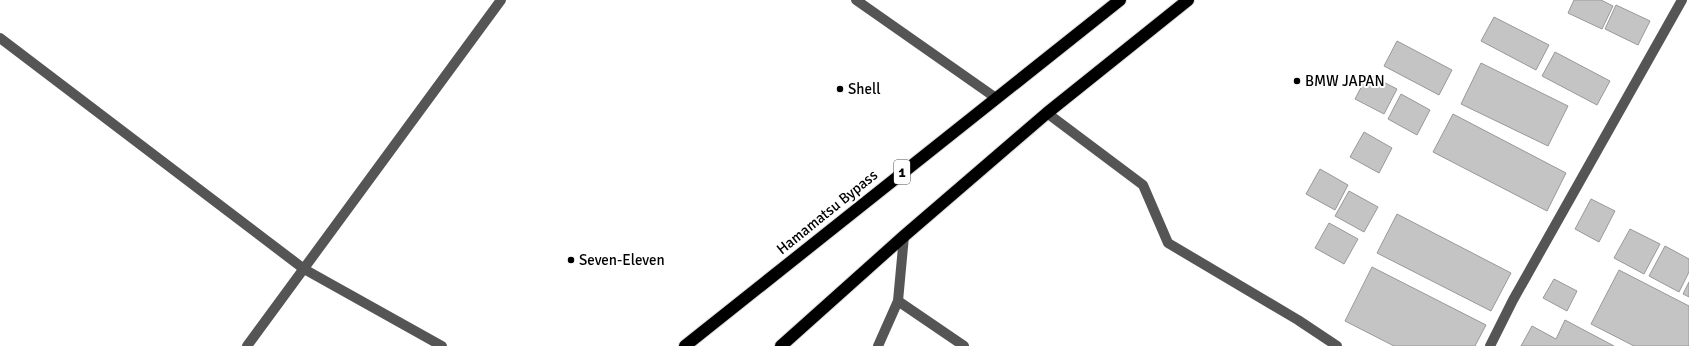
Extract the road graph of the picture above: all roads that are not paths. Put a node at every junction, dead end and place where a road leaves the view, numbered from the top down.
1 (501, 0) edge
2 (856, 0) edge
3 (1120, 0) edge
4 (1188, 0) edge
5 (1682, 0) edge
6 (0, 38) edge
7 (996, 98) junction
8 (1047, 112) junction
9 (904, 236) junction
10 (304, 269) junction
11 (898, 301) junction
12 (246, 346) edge
13 (442, 346) edge
14 (685, 346) edge
15 (781, 346) edge
16 (878, 346) edge
17 (964, 346) edge
18 (1337, 346) edge
19 (1490, 346) edge

1 - 10 street
2 - 7 street
3 - 7 highway, Hamamatsu Bypass / 1
4 - 8 highway
5 - 19 street
6 - 10 street
7 - 14 highway, Hamamatsu Bypass / 1
8 - 9 highway
8 - 18 street
9 - 11 street
9 - 15 highway
10 - 12 street
10 - 13 street
11 - 16 street
11 - 17 street

